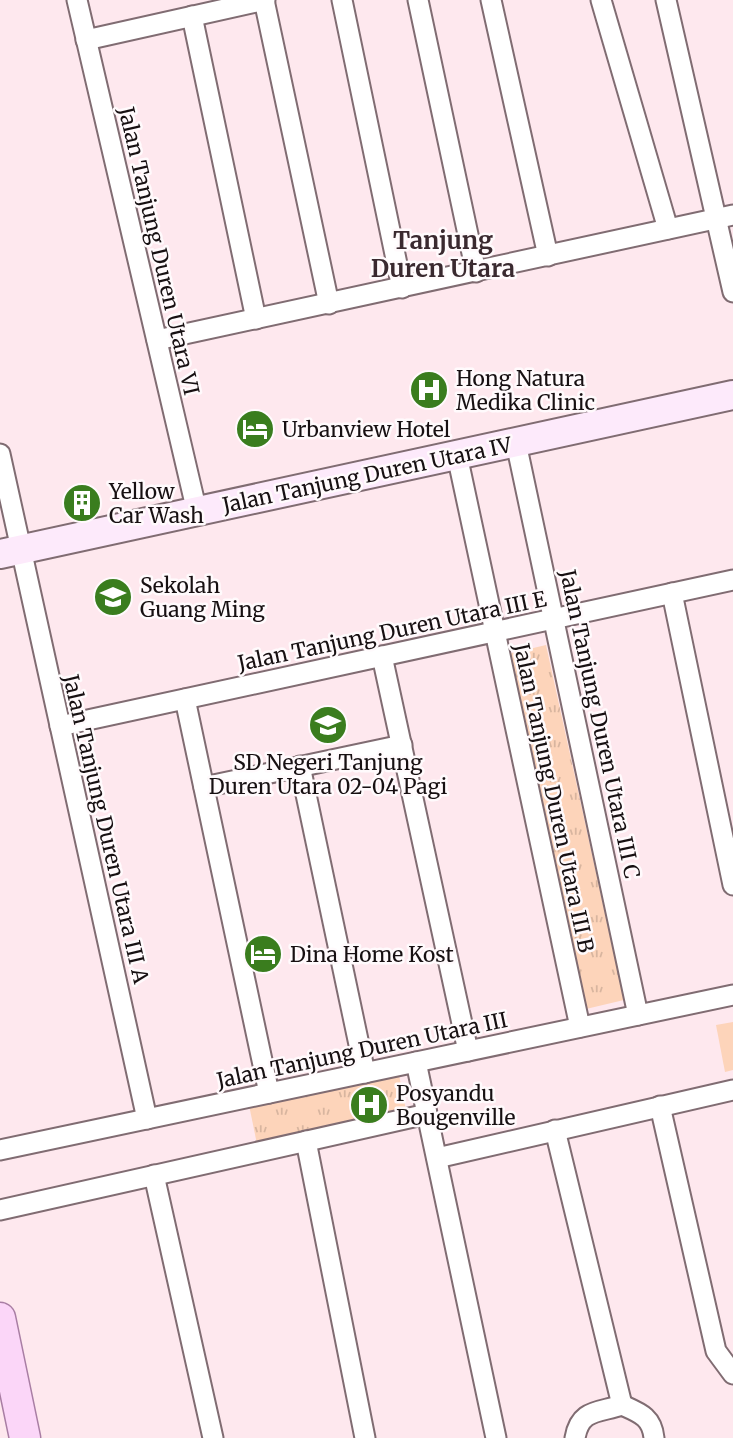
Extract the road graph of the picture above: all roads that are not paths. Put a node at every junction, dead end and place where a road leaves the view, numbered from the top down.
1 (77, 0) edge
2 (265, 0) edge
3 (342, 0) edge
4 (418, 0) edge
5 (491, 0) edge
6 (601, 0) edge
7 (666, 0) edge
8 (192, 16) junction
9 (86, 40) junction
10 (725, 217) edge
11 (667, 229) junction
12 (548, 256) junction
13 (476, 272) junction
14 (402, 288) junction
15 (733, 292) edge
16 (329, 304) junction
17 (256, 319) junction
18 (157, 340) junction
19 (733, 395) edge
20 (516, 443) junction
21 (0, 454) edge
22 (457, 456) junction
23 (197, 512) junction
24 (10, 552) edge
25 (733, 580) edge
26 (672, 593) junction
27 (554, 619) junction
28 (495, 632) junction
29 (382, 656) junction
30 (185, 699) junction
31 (60, 726) junction
32 (401, 745) junction
33 (300, 766) junction
34 (204, 787) junction
35 (733, 885) edge
36 (733, 995) edge
37 (638, 1015) junction
38 (580, 1027) junction
39 (468, 1051) junction
40 (416, 1062) junction
41 (365, 1073) junction
42 (733, 1090) edge
43 (269, 1093) junction
44 (660, 1107) junction
45 (427, 1114) junction
46 (147, 1119) junction
47 (555, 1130) junction
48 (306, 1141) junction
49 (0, 1150) edge
50 (437, 1158) junction
51 (154, 1175) junction
52 (0, 1210) edge
53 (0, 1318) edge
54 (733, 1374) edge
55 (622, 1405) junction
56 (0, 1415) edge
57 (5, 1438) edge
58 (25, 1438) edge
59 (213, 1438) edge
60 (365, 1438) edge
61 (496, 1438) edge
62 (575, 1438) edge
63 (654, 1438) edge

1 - 9 street, Jalan Tanjung Duren Utara VI
2 - 8 street
2 - 16 street
3 - 14 street
4 - 13 street
5 - 12 street
6 - 11 street
7 - 10 street
8 - 9 street
8 - 17 street
9 - 18 street, Jalan Tanjung Duren Utara VI
10 - 11 street
10 - 15 street
11 - 12 street
12 - 13 street
13 - 14 street
14 - 16 street
16 - 17 street
17 - 18 street
18 - 23 street, Jalan Tanjung Duren Utara VI
19 - 20 street, Jalan Tanjung Duren Utara IV
20 - 22 street, Jalan Tanjung Duren Utara IV
20 - 27 street, Jalan Tanjung Duren Utara III C
21 - 24 street, Jalan Tanjung Duren Utara III A
22 - 23 street, Jalan Tanjung Duren Utara IV
22 - 28 street, Jalan Tanjung Duren Utara III B
23 - 24 street, Jalan Tanjung Duren Utara IV
24 - 31 street, Jalan Tanjung Duren Utara III A
25 - 26 street, Jalan Tanjung Duren Utara III E
26 - 27 street, Jalan Tanjung Duren Utara III E
26 - 35 street
27 - 28 street, Jalan Tanjung Duren Utara III E
27 - 37 street, Jalan Tanjung Duren Utara III C
28 - 29 street, Jalan Tanjung Duren Utara III E
28 - 38 street, Jalan Tanjung Duren Utara III B
29 - 30 street, Jalan Tanjung Duren Utara III E
29 - 32 street
30 - 31 street, Jalan Tanjung Duren Utara III E
30 - 34 street
31 - 46 street, Jalan Tanjung Duren Utara III A
32 - 33 street
32 - 39 street
33 - 34 street
33 - 41 street
34 - 43 street
36 - 37 street, Jalan Tanjung Duren Utara III
37 - 38 street, Jalan Tanjung Duren Utara III
38 - 39 street, Jalan Tanjung Duren Utara III
39 - 40 street, Jalan Tanjung Duren Utara III
40 - 41 street, Jalan Tanjung Duren Utara III
40 - 45 street
41 - 43 street, Jalan Tanjung Duren Utara III
42 - 44 street
43 - 46 street, Jalan Tanjung Duren Utara III
44 - 47 street
44 - 54 street
45 - 48 street
45 - 50 street
46 - 49 street, Jalan Tanjung Duren Utara III
47 - 50 street
47 - 55 street
48 - 51 street
48 - 60 street
50 - 61 street
51 - 52 street
51 - 59 street
53 - 58 main road
55 - 62 street
55 - 63 street
56 - 57 main road

